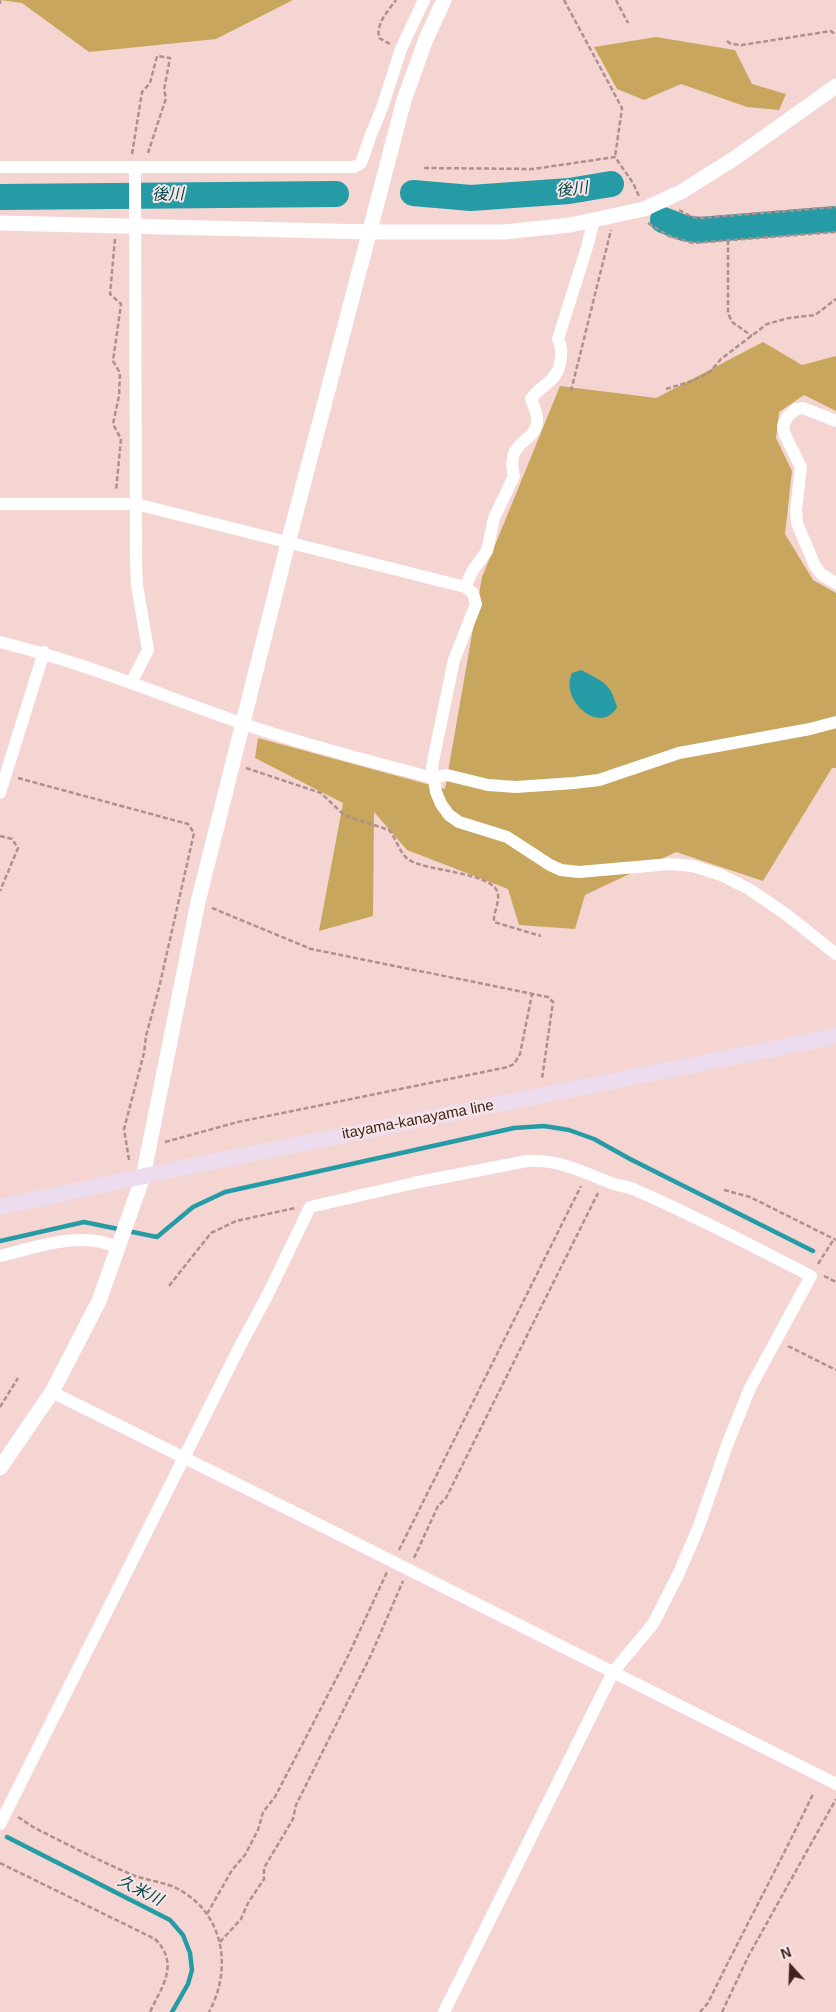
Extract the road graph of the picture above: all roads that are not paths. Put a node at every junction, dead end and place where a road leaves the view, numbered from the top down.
1 (424, 0) edge
2 (444, 0) edge
3 (836, 86) edge
4 (0, 167) edge
5 (137, 167) junction
6 (594, 220) junction
7 (0, 223) edge
8 (135, 225) junction
9 (371, 232) junction
10 (836, 421) edge
11 (0, 504) edge
12 (136, 504) junction
13 (288, 543) junction
14 (836, 584) edge
15 (465, 587) junction
16 (0, 642) edge
17 (44, 652) junction
18 (131, 683) junction
19 (836, 722) edge
20 (433, 778) junction
21 (0, 793) edge
22 (836, 954) edge
23 (836, 1036) edge
24 (143, 1178) junction
25 (0, 1207) edge
26 (118, 1247) junction
27 (0, 1256) edge
28 (52, 1392) junction
29 (184, 1457) junction
30 (0, 1468) edge
31 (613, 1672) junction
32 (836, 1784) edge
33 (0, 1824) edge
34 (444, 2012) edge

1 - 5 street
2 - 9 street
3 - 6 street
4 - 5 street
5 - 8 street
6 - 9 street
6 - 15 street
7 - 8 street
8 - 9 street
8 - 12 street
9 - 13 street
10 - 14 street
11 - 12 street
12 - 13 street
12 - 18 street
13 - 15 street
13 - 24 street
15 - 20 street
16 - 17 street
17 - 18 street
17 - 21 street
18 - 20 street
19 - 20 street
20 - 22 street
23 - 24 main road, itayama-kanayama line
24 - 25 main road, itayama-kanayama line
24 - 26 street
26 - 27 street
26 - 28 street
28 - 29 street
28 - 30 street
29 - 31 street
29 - 31 street
29 - 33 street
31 - 32 street
31 - 34 street

